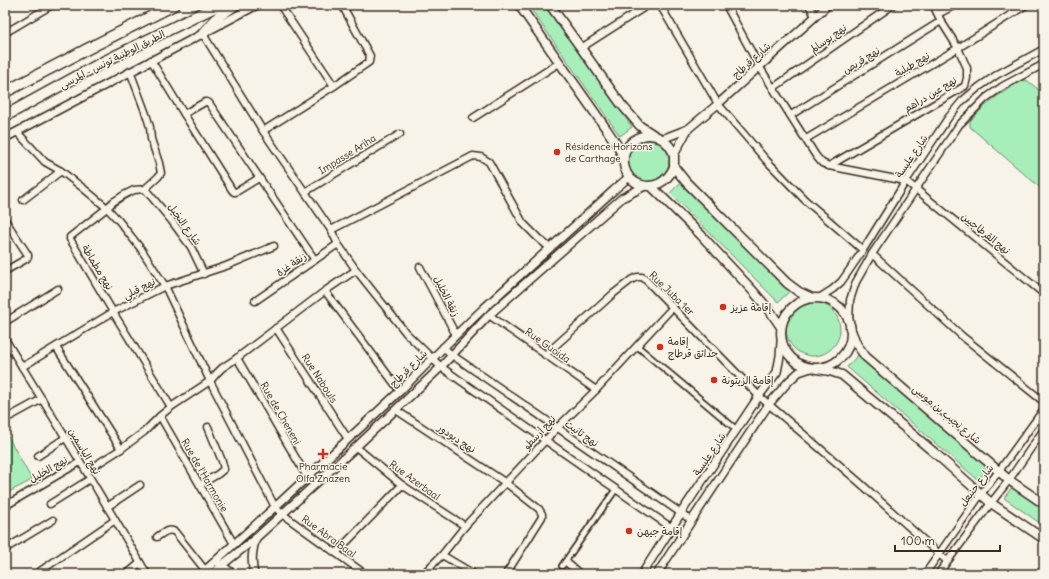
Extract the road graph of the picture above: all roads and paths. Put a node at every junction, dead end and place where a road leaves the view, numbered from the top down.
1 (52, 5) edge
2 (174, 5) edge
3 (219, 5) edge
4 (235, 5) edge
5 (257, 5) edge
6 (280, 5) edge
7 (342, 5) edge
8 (519, 5) edge
9 (550, 5) edge
10 (648, 5) edge
11 (660, 5) edge
12 (726, 5) edge
13 (809, 5) edge
14 (828, 5) edge
15 (893, 5) edge
16 (933, 5) edge
17 (954, 5) edge
18 (1026, 5) edge
19 (45, 7) edge
20 (938, 14) junction
21 (815, 16) junction
22 (941, 21) junction
23 (5, 33) edge
24 (203, 34) junction
25 (581, 48) junction
26 (958, 48) junction
27 (1044, 49) edge
28 (151, 60) junction
29 (559, 63) junction
30 (1044, 64) edge
31 (759, 66) junction
32 (130, 71) junction
33 (334, 86) junction
34 (773, 88) junction
35 (5, 92) edge
36 (718, 104) junction
37 (184, 114) junction
38 (790, 115) junction
39 (5, 116) edge
40 (473, 118) dead end
41 (688, 129) junction
42 (263, 131) junction
43 (17, 132) junction
44 (400, 134) dead end
45 (659, 137) junction
46 (5, 138) edge
47 (806, 139) junction
48 (674, 155) junction
49 (623, 159) junction
50 (829, 166) junction
51 (674, 167) junction
52 (61, 171) junction
53 (630, 177) junction
54 (259, 178) junction
55 (906, 181) junction
56 (648, 186) junction
57 (916, 188) junction
58 (145, 189) junction
59 (305, 192) junction
60 (23, 200) dead end
61 (107, 208) junction
62 (5, 220) edge
63 (331, 230) junction
64 (338, 244) junction
65 (274, 246) dead end
66 (550, 248) junction
67 (863, 250) junction
68 (872, 254) junction
69 (315, 260) junction
70 (420, 267) dead end
71 (356, 270) junction
72 (5, 271) edge
73 (204, 274) junction
74 (166, 286) junction
75 (58, 288) dead end
76 (325, 291) junction
77 (1044, 294) edge
78 (815, 298) junction
79 (255, 301) dead end
80 (673, 307) junction
81 (113, 312) junction
82 (489, 315) junction
83 (5, 322) edge
84 (850, 325) junction
85 (781, 327) junction
86 (276, 328) junction
87 (456, 335) junction
88 (5, 339) edge
89 (781, 342) junction
90 (637, 346) junction
91 (56, 347) junction
92 (443, 347) junction
93 (452, 355) junction
94 (545, 355) junction
95 (237, 358) junction
96 (432, 358) junction
97 (22, 367) junction
98 (441, 367) junction
99 (814, 368) junction
100 (210, 381) junction
101 (596, 390) junction
102 (400, 391) junction
103 (759, 396) junction
104 (42, 399) junction
105 (1044, 402) edge
106 (769, 404) junction
107 (171, 407) junction
108 (1044, 409) edge
109 (396, 410) junction
110 (11, 416) dead end
111 (160, 416) junction
112 (208, 426) dead end
113 (557, 428) junction
114 (1044, 429) edge
115 (737, 430) junction
116 (65, 438) junction
117 (348, 439) junction
118 (545, 440) junction
119 (356, 447) junction
120 (121, 449) junction
121 (38, 456) dead end
122 (80, 462) junction
123 (86, 471) junction
124 (999, 471) junction
125 (307, 477) junction
126 (90, 479) junction
127 (1009, 480) junction
128 (506, 483) junction
129 (402, 484) junction
130 (140, 485) dead end
131 (200, 485) junction
132 (616, 489) junction
133 (981, 494) junction
134 (991, 503) junction
135 (50, 504) dead end
136 (1044, 504) edge
137 (5, 506) edge
138 (107, 507) junction
139 (275, 507) junction
140 (681, 513) junction
141 (282, 514) junction
142 (53, 520) dead end
143 (115, 520) junction
144 (692, 520) junction
145 (465, 526) junction
146 (672, 528) junction
147 (682, 535) junction
148 (157, 537) dead end
149 (256, 538) junction
150 (1044, 539) edge
151 (234, 544) junction
152 (5, 548) edge
153 (336, 553) junction
154 (939, 554) junction
155 (442, 555) junction
156 (947, 561) junction
157 (219, 562) junction
158 (140, 563) junction
159 (564, 564) joint
160 (203, 573) edge
161 (36, 574) edge
162 (127, 574) edge
163 (147, 574) edge
164 (212, 574) edge
165 (233, 574) edge
166 (254, 574) edge
167 (365, 574) edge
168 (423, 574) edge
169 (474, 574) edge
170 (506, 574) edge
171 (580, 574) edge
172 (642, 574) edge
173 (657, 574) edge
174 (924, 574) edge
175 (938, 574) edge

1 - 19 street
2 - 35 highway, الطريق الوطنية تونس - المرسى
3 - 39 highway, الطريق الوطنية تونس - المرسى
4 - 24 highway
5 - 24 street
6 - 33 street
7 - 33 street
8 - 29 main road
9 - 25 main road
10 - 25 street
11 - 36 street
12 - 31 street
13 - 21 street
14 - 21 street, شارع قرطاج
15 - 34 street, نهج بوسالم
16 - 20 street, نهج عين دراهم
17 - 20 street
18 - 26 street, نهج طبلبة
19 - 23 street
20 - 22 street, نهج عين دراهم
21 - 31 street, شارع قرطاج
22 - 26 street, نهج عين دراهم
22 - 38 street, نهج قربص
24 - 28 street
24 - 42 street
25 - 45 main road
26 - 47 street, نهج طبلبة
26 - 50 street, نهج عين دراهم
27 - 55 street, شارع عليسة
28 - 32 street
28 - 37 street
29 - 40 street
29 - 49 main road
30 - 57 street
31 - 34 street
31 - 36 street, شارع قرطاج
32 - 43 street
32 - 58 street
33 - 42 street
34 - 38 street
36 - 41 street, شارع قرطاج
36 - 67 street
37 - 54 street
37 - 54 street
38 - 47 street
41 - 45 street, شارع قرطاج
41 - 48 street, شارع قرطاج
42 - 59 street
43 - 46 street
43 - 52 street, Rue Abra Baal
44 - 59 street, Impasse Ariha
45 - 48 main road
45 - 49 main road
47 - 50 street
48 - 51 main road
49 - 53 main road
50 - 55 street
51 - 56 main road
51 - 78 main road
52 - 60 street
52 - 61 street, Rue Abra Baal
53 - 56 main road
53 - 66 street, شارع قرطاج
54 - 69 street
55 - 57 street, نهج القرطاجيين
55 - 67 street, شارع عليسة
56 - 82 street, شارع قرطاج
56 - 85 main road
57 - 68 street
57 - 77 street, نهج القرطاجيين
58 - 61 street
58 - 73 street, شارع النخيل
59 - 63 street
61 - 74 street, Rue Abra Baal
61 - 81 street, نهج مطماطة
62 - 72 street
63 - 64 street
63 - 66 street
64 - 69 street, زنقة غزة
64 - 71 street
65 - 73 street, نهج قبلي
66 - 87 street, شارع قرطاج
67 - 78 street, شارع عليسة
68 - 84 street
68 - 105 street
69 - 79 street, زنقة غزة
70 - 87 street, زنقة الخليل
71 - 76 street
71 - 96 street
73 - 74 street, نهج قبلي
74 - 81 street, نهج قبلي
74 - 100 street, Rue Abra Baal
75 - 83 street
76 - 86 street
76 - 102 street
78 - 84 main road
78 - 85 main road
80 - 90 street, نهج أرسطو
80 - 94 street, Rue Juba 1er
80 - 103 street, Rue Juba 1er
81 - 91 street, نهج قبلي
81 - 107 street, نهج مطماطة
82 - 93 street, شارع قرطاج
82 - 94 street, Rue Guoida
84 - 99 main road
84 - 124 main road, شارع نجيب بن موسى
85 - 89 main road
86 - 95 street
86 - 117 street, Rue Nabouls
87 - 92 street, شارع قرطاج
88 - 97 street, نهج الياسمين
89 - 99 main road
89 - 103 street, شارع عليسة
90 - 101 street, نهج أرسطو
90 - 115 street
91 - 97 street, نهج قبلي
91 - 120 street
92 - 93 street, نهج تانيت
92 - 96 street, شارع قرطاج
93 - 98 street, شارع قرطاج
93 - 113 street, نهج تانيت
94 - 101 street, Rue Guoida
95 - 100 street
95 - 125 street, Rue de Cheneni
96 - 98 street
96 - 102 street, شارع قرطاج
97 - 104 street, نهج الياسمين
98 - 109 street, شارع قرطاج
98 - 118 street
99 - 106 street
99 - 133 main road
100 - 107 street
100 - 139 street, Rue Abra Baal
101 - 113 street, نهج أرسطو
102 - 117 street, شارع قرطاج
103 - 106 street, Rue Juba 1er
103 - 115 street, شارع عليسة
104 - 110 street
104 - 116 street, نهج الياسمين
106 - 144 street
106 - 154 street, Rue Juba 1er
107 - 111 street
108 - 124 street, شارع حنبعل
109 - 119 street, شارع قرطاج
109 - 128 street, نهج ديودور
111 - 120 street
111 - 131 street, Rue de l'Harmonie
112 - 131 street
113 - 118 street, نهج أرسطو
113 - 140 street, نهج تانيت
114 - 127 street
115 - 140 street, شارع عليسة
116 - 121 street
116 - 122 street, نهج الياسمين
117 - 125 street, شارع قرطاج
118 - 128 street, نهج أرسطو
118 - 132 street
119 - 129 street, Rue Azerbaal
119 - 141 street, شارع قرطاج
120 - 123 street
122 - 123 street, نهج الياسمين
122 - 137 street, نهج الخليل
123 - 126 street, نهج الياسمين
124 - 127 main road, شارع نجيب بن موسى
124 - 133 street, شارع حنبعل
125 - 139 street, شارع قرطاج
126 - 135 street
126 - 138 street, نهج الياسمين
127 - 134 street
127 - 136 main road, شارع نجيب بن موسى
128 - 145 street, نهج أرسطو
128 - 170 street, نهج ديودور
129 - 145 street, Rue Azerbaal
129 - 153 street
130 - 138 street
131 - 151 street, Rue de l'Harmonie
132 - 146 street
132 - 159 street
133 - 134 main road
133 - 154 street, شارع حنبعل
134 - 150 main road
134 - 156 street
138 - 143 street, نهج الياسمين
139 - 141 street, Rue Abra Baal
139 - 151 street, شارع قرطاج
140 - 144 street, نهج تانيت
140 - 146 street, شارع عليسة
141 - 149 street, شارع قرطاج
141 - 153 street, Rue Abra Baal
142 - 152 street
143 - 158 street, نهج الياسمين
143 - 161 street
144 - 147 street
145 - 155 street, نهج أرسطو
146 - 147 street
146 - 172 street, شارع عليسة
147 - 173 street
148 - 160 street
149 - 157 street, شارع قرطاج
149 - 166 street
151 - 157 street, شارع قرطاج
153 - 167 street, Rue Abra Baal
154 - 156 street, Rue Juba 1er
154 - 174 street, شارع حنبعل
155 - 168 street, نهج أرسطو
155 - 169 street
156 - 175 street
157 - 160 street, شارع قرطاج
157 - 164 street, شارع قرطاج
157 - 165 street
158 - 162 street
158 - 163 street, نهج الياسمين
159 - 171 street

